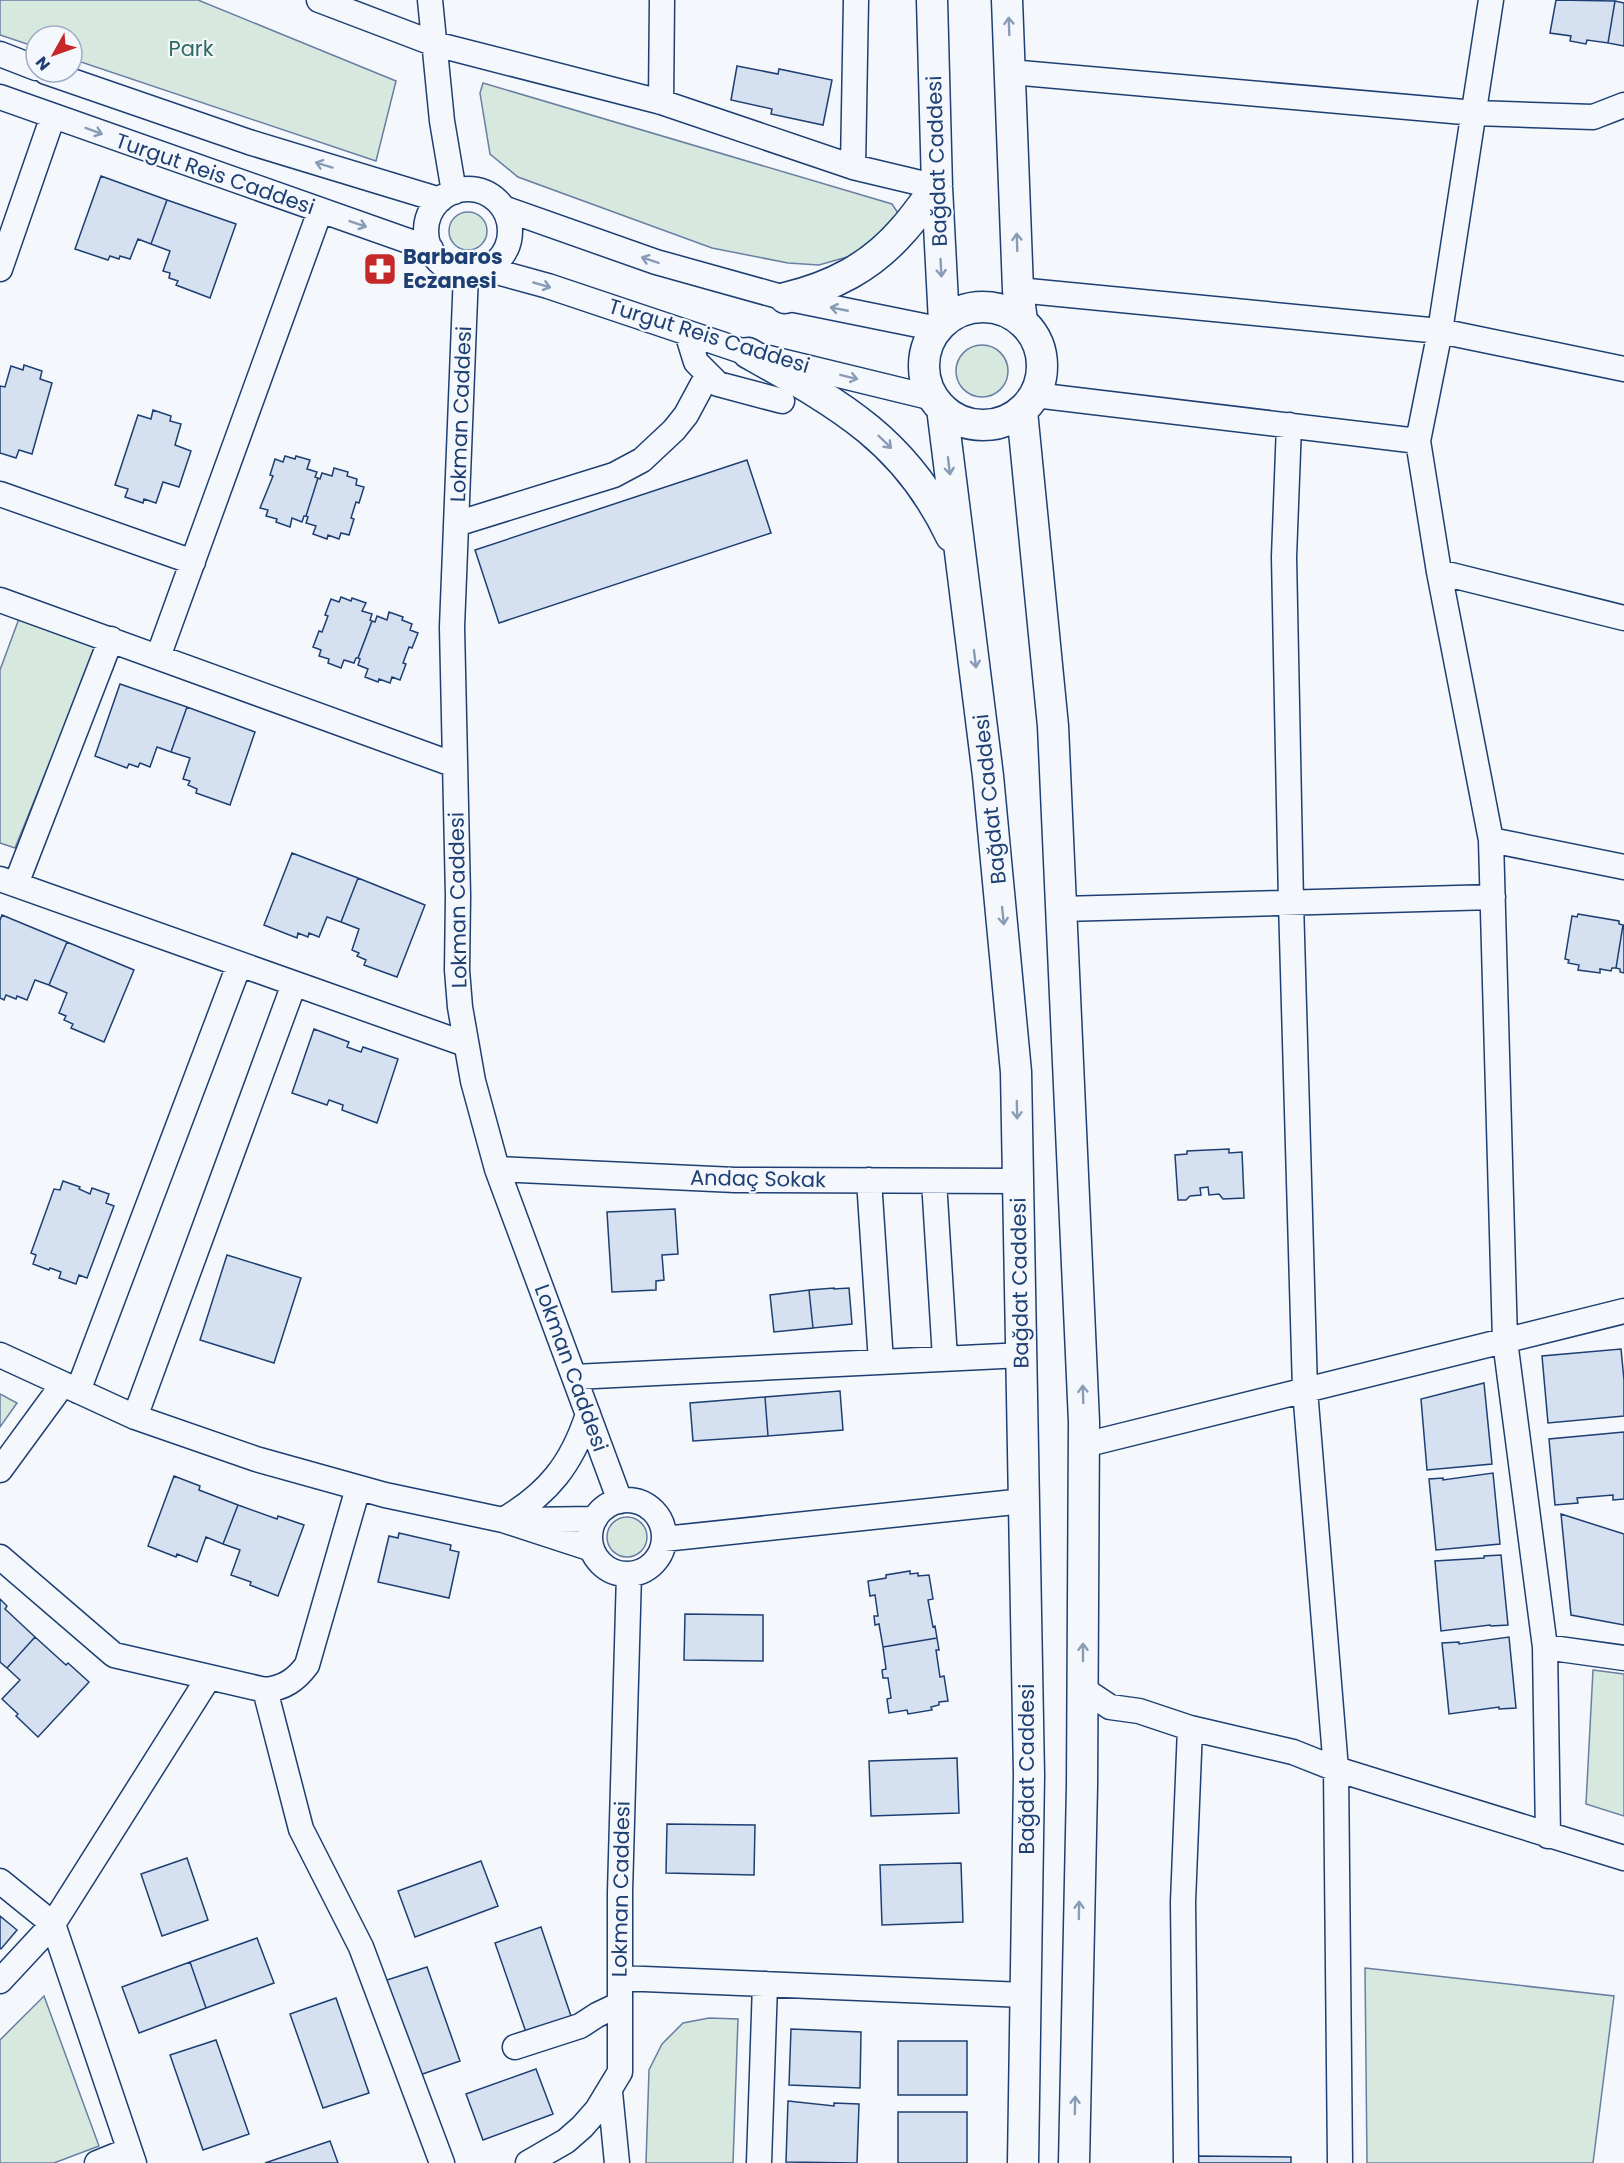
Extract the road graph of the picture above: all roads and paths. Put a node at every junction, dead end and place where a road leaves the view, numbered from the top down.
1 (319, 0) edge
2 (430, 0) edge
3 (662, 0) edge
4 (856, 0) edge
5 (932, 0) edge
6 (1007, 0) edge
7 (1491, 0) edge
8 (435, 44) junction
9 (0, 54) edge
10 (24, 63) edge
11 (1010, 72) junction
12 (81, 84) edge
13 (0, 97) edge
14 (661, 102) junction
15 (1624, 105) edge
16 (1475, 113) junction
17 (53, 116) junction
18 (853, 167) junction
19 (938, 187) junction
20 (447, 196) junction
21 (503, 208) junction
22 (320, 211) junction
23 (431, 249) junction
24 (0, 268) edge
25 (476, 271) junction
26 (1018, 290) junction
27 (785, 298) junction
28 (1022, 321) junction
29 (941, 325) junction
30 (1440, 331) junction
31 (687, 333) junction
32 (748, 353) junction
33 (1624, 369) edge
34 (707, 376) junction
35 (783, 401) dead end
36 (937, 403) junction
37 (1029, 403) junction
38 (1289, 425) junction
39 (1418, 441) junction
40 (0, 494) edge
41 (456, 524) junction
42 (193, 562) junction
43 (962, 563) junction
44 (1439, 572) junction
45 (0, 600) edge
46 (1624, 618) edge
47 (111, 639) junction
48 (158, 657) junction
49 (455, 765) junction
50 (1491, 840) junction
51 (1624, 867) edge
52 (8, 882) edge
53 (1492, 897) junction
54 (1291, 902) junction
55 (1062, 909) junction
56 (239, 965) junction
57 (294, 984) junction
58 (465, 1044) junction
59 (497, 1169) junction
60 (869, 1180) junction
61 (934, 1181) junction
62 (1018, 1181) junction
63 (1624, 1311) edge
64 (1504, 1341) junction
65 (1021, 1354) junction
66 (0, 1355) edge
67 (945, 1358) junction
68 (881, 1362) junction
69 (574, 1377) junction
70 (70, 1388) junction
71 (1305, 1390) junction
72 (588, 1414) junction
73 (135, 1417) junction
74 (1084, 1445) junction
75 (0, 1470) edge
76 (358, 1488) junction
77 (620, 1501) junction
78 (1024, 1501) junction
79 (595, 1519) junction
80 (503, 1520) junction
81 (664, 1539) junction
82 (592, 1550) junction
83 (0, 1557) edge
84 (629, 1574) junction
85 (1545, 1647) junction
86 (1624, 1658) edge
87 (209, 1677) junction
88 (1083, 1689) junction
89 (265, 1690) junction
90 (1190, 1728) junction
91 (1336, 1769) junction
92 (1548, 1836) junction
93 (1624, 1858) edge
94 (0, 1881) edge
95 (53, 1924) junction
96 (620, 1978) junction
97 (0, 1981) edge
98 (765, 1984) junction
99 (1026, 1995) junction
100 (620, 2004) junction
101 (515, 2047) dead end
102 (610, 2092) junction
103 (131, 2157) edge
104 (97, 2163) edge
105 (442, 2163) edge
106 (528, 2163) edge
107 (617, 2163) edge
108 (759, 2163) edge
109 (1023, 2163) edge
110 (1074, 2163) edge
111 (1186, 2163) edge
112 (1340, 2163) edge

1 - 8 street
2 - 8 street
3 - 14 street
4 - 18 street
5 - 19 main road, Bağdat Caddesi
11 -> 6 main road
7 - 16 street
8 - 14 street
8 - 20 street
9 - 10 street
11 - 16 street
26 -> 11 main road
20 -> 12 street, Turgut Reis Caddesi
13 - 17 street, Turgut Reis Caddesi
14 - 18 street
15 - 16 street
16 - 30 street
17 -> 22 street, Turgut Reis Caddesi
17 - 24 street
18 - 19 street
19 - 27 main road
19 -> 29 main road, Bağdat Caddesi
20 - 21 street
20 - 23 street
21 - 25 street
27 -> 21 street
22 -> 23 street, Turgut Reis Caddesi
22 - 42 street
23 - 25 street
25 -> 31 street, Turgut Reis Caddesi
25 - 41 street, Lokman Caddesi
26 - 28 main road
26 - 30 street
29 -> 27 street
28 - 29 main road
28 - 37 main road
29 - 36 main road
30 - 33 street
30 - 39 street
31 - 32 street, Turgut Reis Caddesi
31 - 34 street
32 -> 36 street, Turgut Reis Caddesi
32 -> 43 main road
34 - 35 street
34 - 41 street
36 - 37 main road
36 -> 43 main road, Bağdat Caddesi
37 - 38 street
37 - 55 main road
38 - 39 street
38 - 54 street
39 - 44 street
40 - 42 street
41 - 49 street, Lokman Caddesi
42 - 48 street
43 -> 62 main road, Bağdat Caddesi
44 - 46 street
44 - 50 street
45 - 47 street
47 - 48 street
47 - 52 street
48 - 49 street
49 - 58 street, Lokman Caddesi
50 - 51 street
50 - 53 street
52 - 56 street
53 - 54 street
53 - 64 street
54 - 55 street
54 - 71 street
74 -> 55 main road
56 - 57 street
56 - 70 street
57 - 58 street
57 - 73 street
58 - 59 street, Lokman Caddesi
59 - 60 street, Andaç Sokak
59 - 69 street, Lokman Caddesi
60 - 61 street, Andaç Sokak
60 - 68 street
61 - 62 street, Andaç Sokak
61 - 67 street
62 - 65 main road, Bağdat Caddesi
63 - 64 street
64 - 71 street
64 - 85 street
65 - 67 street
65 - 78 main road, Bağdat Caddesi
66 - 70 street
67 - 68 street
68 - 69 street
69 - 72 street, Lokman Caddesi
70 - 73 street
70 - 75 street
71 - 74 street
71 - 91 street
72 - 77 street, Lokman Caddesi
72 - 80 street
73 - 76 street
88 -> 74 main road
76 - 80 street
76 - 89 street
77 - 79 street
77 - 81 street
78 - 81 street
78 - 99 main road, Bağdat Caddesi
79 - 80 street
79 - 82 street
80 - 82 street
81 - 84 street
82 - 84 street
83 - 87 street
84 - 96 street, Lokman Caddesi
85 - 86 street
85 - 92 street
87 - 89 street
87 - 95 street
88 - 90 street
110 -> 88 main road
89 - 105 street
90 - 91 street
90 - 111 street
91 - 92 street
91 - 112 street
92 - 93 street
94 - 95 street
95 - 97 street
95 - 103 street
96 - 98 street
96 - 100 street, Lokman Caddesi
98 - 99 street
98 - 108 street
99 - 109 main road, Bağdat Caddesi
100 - 101 street
100 - 102 street, Lokman Caddesi
102 - 106 street, Lokman Caddesi
102 - 107 street
103 - 104 street

